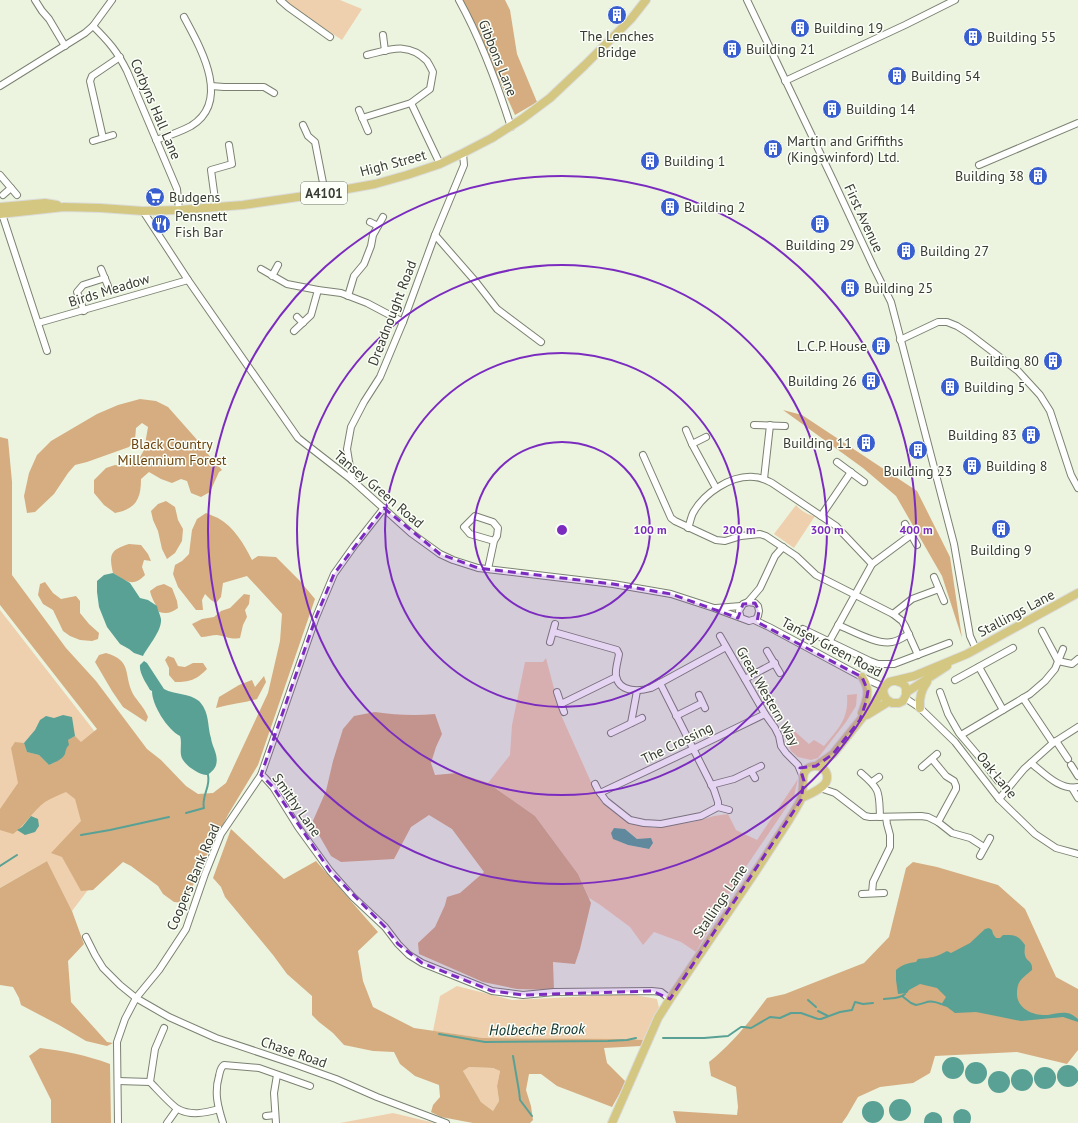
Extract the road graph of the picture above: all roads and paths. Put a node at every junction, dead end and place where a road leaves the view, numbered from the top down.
1 (36, 0) edge
2 (112, 0) edge
3 (280, 0) edge
4 (459, 0) edge
5 (646, 0) edge
6 (747, 0) edge
7 (955, 0) edge
8 (184, 17) dead end
9 (93, 26) junction
10 (383, 35) dead end
11 (330, 37) dead end
12 (65, 46) junction
13 (385, 51) junction
14 (367, 55) dead end
15 (120, 57) junction
16 (785, 81) junction
17 (0, 86) edge
18 (211, 86) junction
19 (274, 93) dead end
20 (411, 103) junction
21 (359, 110) dead end
22 (362, 118) junction
23 (1078, 123) edge
24 (303, 125) dead end
25 (511, 127) junction
26 (368, 131) dead end
27 (113, 135) dead end
28 (308, 136) junction
29 (103, 138) junction
30 (156, 140) junction
31 (93, 141) dead end
32 (302, 141) dead end
33 (229, 145) dead end
34 (463, 153) junction
35 (440, 164) junction
36 (979, 165) dead end
37 (0, 175) edge
38 (11, 188) junction
39 (325, 193) junction
40 (3, 195) dead end
41 (17, 195) dead end
42 (216, 207) junction
43 (179, 210) junction
44 (143, 211) junction
45 (1, 212) edge
46 (383, 217) dead end
47 (370, 222) dead end
48 (378, 226) junction
49 (435, 235) junction
50 (278, 265) dead end
51 (101, 269) dead end
52 (261, 269) dead end
53 (272, 276) junction
54 (105, 278) junction
55 (188, 280) junction
56 (108, 286) dead end
57 (318, 290) junction
58 (348, 296) junction
59 (84, 311) junction
60 (297, 317) dead end
61 (403, 322) junction
62 (38, 323) junction
63 (303, 323) junction
64 (294, 331) dead end
65 (900, 340) junction
66 (541, 342) dead end
67 (47, 351) dead end
68 (754, 425) dead end
69 (770, 426) junction
70 (785, 426) dead end
71 (686, 430) dead end
72 (706, 437) dead end
73 (692, 444) junction
74 (643, 455) dead end
75 (837, 462) dead end
76 (851, 472) junction
77 (764, 479) junction
78 (352, 480) junction
79 (864, 482) dead end
80 (716, 488) junction
81 (1078, 488) edge
82 (384, 508) junction
83 (821, 516) junction
84 (904, 524) dead end
85 (688, 528) junction
86 (911, 535) junction
87 (494, 541) junction
88 (917, 545) dead end
89 (783, 547) junction
90 (872, 564) junction
91 (488, 569) junction
92 (934, 577) dead end
93 (760, 588) junction
94 (939, 589) junction
95 (1078, 593) edge
96 (855, 594) junction
97 (944, 601) dead end
98 (748, 602) junction
99 (741, 606) junction
100 (758, 606) junction
101 (714, 608) junction
102 (759, 613) junction
103 (893, 614) junction
104 (742, 618) junction
105 (754, 620) junction
106 (555, 624) dead end
107 (838, 625) junction
108 (770, 627) junction
109 (803, 629) dead end
110 (1042, 631) dead end
111 (554, 632) junction
112 (909, 634) junction
113 (720, 636) dead end
114 (550, 642) dead end
115 (829, 642) junction
116 (949, 643) dead end
117 (726, 647) junction
118 (1013, 648) dead end
119 (976, 649) junction
120 (1062, 649) dead end
121 (767, 651) dead end
122 (966, 654) junction
123 (918, 655) junction
124 (1078, 659) edge
125 (1058, 661) junction
126 (775, 663) junction
127 (979, 666) junction
128 (780, 673) dead end
129 (931, 676) junction
130 (616, 677) junction
131 (862, 677) junction
132 (745, 679) junction
133 (896, 680) junction
134 (955, 680) dead end
135 (660, 683) junction
136 (884, 689) junction
137 (638, 691) junction
138 (557, 692) dead end
139 (940, 692) dead end
140 (698, 695) dead end
141 (906, 695) junction
142 (1023, 698) junction
143 (888, 702) junction
144 (560, 704) junction
145 (920, 708) junction
146 (1004, 710) junction
147 (564, 712) dead end
148 (765, 714) junction
149 (676, 716) junction
150 (642, 718) dead end
151 (860, 720) junction
152 (631, 723) junction
153 (1078, 727) edge
154 (611, 733) dead end
155 (961, 735) junction
156 (1054, 742) junction
157 (693, 749) junction
158 (833, 754) junction
159 (937, 754) dead end
160 (932, 759) junction
161 (981, 759) dead end
162 (1031, 763) junction
163 (798, 765) junction
164 (761, 766) dead end
165 (813, 766) junction
166 (922, 767) dead end
167 (988, 768) dead end
168 (751, 771) junction
169 (861, 773) dead end
170 (261, 775) junction
171 (1078, 776) edge
172 (827, 777) junction
173 (879, 777) dead end
174 (755, 778) dead end
175 (803, 779) junction
176 (872, 782) junction
177 (595, 784) dead end
178 (711, 786) junction
179 (1008, 788) junction
180 (1075, 788) edge
181 (819, 789) junction
182 (600, 793) junction
183 (835, 793) junction
184 (802, 798) junction
185 (1078, 798) edge
186 (999, 799) junction
187 (718, 807) junction
188 (729, 810) dead end
189 (883, 817) junction
190 (938, 822) junction
191 (990, 838) dead end
192 (984, 847) junction
193 (1078, 854) edge
194 (980, 856) dead end
195 (872, 893) junction
196 (884, 893) dead end
197 (862, 894) dead end
198 (86, 938) dead end
199 (136, 998) junction
200 (670, 999) junction
201 (164, 1028) dead end
202 (277, 1075) junction
203 (118, 1081) junction
204 (150, 1082) junction
205 (310, 1086) dead end
206 (177, 1109) junction
207 (219, 1109) junction
208 (275, 1115) junction
209 (266, 1116) dead end
210 (118, 1123) edge
211 (167, 1123) edge
212 (223, 1123) edge
213 (276, 1123) edge
214 (446, 1123) edge
215 (612, 1123) edge

1 - 12 street
2 - 9 street
3 - 11 street
4 - 25 street, Gibbons Lane
5 - 25 main road, High Street / A4101
6 - 16 street, First Avenue
7 - 16 street
8 - 18 street
9 - 12 street
9 - 15 street, Corbyns Hall Lane
10 - 13 street
12 - 17 street
13 - 14 street
13 - 20 street
15 - 29 street
15 - 30 street, Corbyns Hall Lane
16 - 65 street, First Avenue
18 - 19 street
18 - 30 street
20 - 22 street
20 - 35 street
21 - 22 street
22 - 26 street
23 - 36 street
24 - 28 street
25 - 34 main road, High Street / A4101
27 - 29 street
28 - 32 street
28 - 39 street
29 - 31 street
30 - 43 street, Corbyns Hall Lane
33 - 42 street
34 - 35 main road, High Street / A4101
34 - 49 street, Dreadnought Road
35 - 39 main road, High Street / A4101
37 - 38 street
38 - 40 street
38 - 41 street
39 - 42 main road, High Street / A4101
42 - 43 main road, High Street / A4101
43 - 44 main road, High Street / A4101
44 - 45 main road, High Street / A4101
44 - 55 street, Tansey Green Road
45 - 62 street
46 - 48 street
47 - 48 street
48 - 58 street
49 - 61 street, Dreadnought Road
49 - 66 street
50 - 53 street
51 - 54 street
52 - 53 street
53 - 57 street
54 - 56 street
54 - 59 street
55 - 59 street, Birds Meadow
55 - 78 street, Tansey Green Road
57 - 58 street
57 - 63 street
58 - 61 street
59 - 62 street, Birds Meadow
60 - 63 street
61 - 78 street, Dreadnought Road
62 - 67 street
63 - 64 street
65 - 81 street
65 - 119 street, First Avenue
68 - 69 street
69 - 70 street
69 - 77 street
71 - 73 street
72 - 73 street
73 - 80 street
74 - 85 street
75 - 76 street
76 - 79 street
76 - 83 street
77 - 80 street
77 - 83 street
78 - 82 street, Tansey Green Road
80 - 85 street
82 - 91 street, Tansey Green Road
82 - 170 street, Smithy Lane
83 - 90 street
84 - 86 street
85 - 89 street
86 - 88 street
86 - 90 street
87 - 87 street
87 - 91 street
89 - 93 street
89 - 96 street
90 - 96 street
91 - 101 street, Tansey Green Road
92 - 94 street
93 - 98 street, Tansey Green Road
93 - 100 street
94 - 97 street
94 - 103 street
95 - 119 main road, Stallings Lane
96 - 103 street
96 - 107 street
98 - 99 street, Tansey Green Road
98 - 100 street
99 - 101 street, Tansey Green Road
99 - 104 street
100 - 102 street
101 - 104 street, Tansey Green Road
102 - 105 street
102 - 108 street, Tansey Green Road
103 - 112 street
104 - 105 street, Tansey Green Road
105 - 108 street, Tansey Green Road
106 - 111 street
107 - 112 street
107 - 115 street
108 - 131 street, Tansey Green Road
109 - 115 street
110 - 125 street
111 - 114 street
111 - 130 street
112 - 123 street
113 - 117 street, Great Western Way
115 - 123 street
116 - 123 street
117 - 132 street, Great Western Way
117 - 135 street
118 - 127 street
119 - 122 main road, Stallings Lane
120 - 125 street
121 - 126 street
122 - 129 main road
122 - 133 main road
124 - 125 street
125 - 142 street
126 - 128 street
126 - 132 street
127 - 134 street
127 - 146 street
129 - 141 main road
129 - 145 main road
130 - 137 street
130 - 144 street
131 - 136 street, Tansey Green Road
131 - 151 main road
132 - 148 street, Great Western Way
133 - 136 main road
133 - 141 main road
135 - 137 street
135 - 149 street
136 - 143 main road
136 - 151 main road
137 - 152 street
138 - 144 street
139 - 155 street
140 - 149 street
141 - 143 main road
141 - 145 street, Oak Lane
142 - 146 street
142 - 156 street
143 - 151 main road
144 - 147 street
145 - 186 street, Oak Lane
146 - 155 street
148 - 157 street, The Crossing
148 - 163 street, Great Western Way
149 - 157 street
150 - 152 street
151 - 158 main road
152 - 154 street
153 - 156 street
155 - 161 street
156 - 162 street
156 - 171 street
157 - 178 street
157 - 182 street, The Crossing
158 - 165 main road
158 - 172 main road
159 - 160 street
160 - 166 street
160 - 190 street
162 - 179 street
162 - 180 street
163 - 165 street
163 - 175 street
164 - 168 street
165 - 172 main road
165 - 175 main road
167 - 179 street
168 - 174 street
168 - 178 street
169 - 176 street
170 - 199 street, Coopers Bank Road
170 - 200 street, Smithy Lane
172 - 181 main road
172 - 183 street
173 - 176 street
175 - 181 main road
175 - 184 main road, Stallings Lane
176 - 189 street
177 - 182 street
178 - 187 street
179 - 186 street
180 - 185 street
181 - 183 street
181 - 184 main road, Stallings Lane
182 - 187 street
183 - 189 street
184 - 200 main road, Stallings Lane
186 - 193 street, Oak Lane
187 - 188 street
189 - 190 street
189 - 195 street
190 - 192 street
191 - 192 street
192 - 194 street
195 - 196 street
195 - 197 street
198 - 199 street, Chase Road
199 - 203 street, Coopers Bank Road
199 - 214 street, Chase Road
200 - 215 main road, Stallings Lane
201 - 204 street
202 - 205 street
202 - 207 street
202 - 208 street
203 - 204 street
203 - 210 street, Coopers Bank Road
204 - 206 street
206 - 207 street
206 - 211 street
207 - 212 street
208 - 209 street
208 - 213 street

